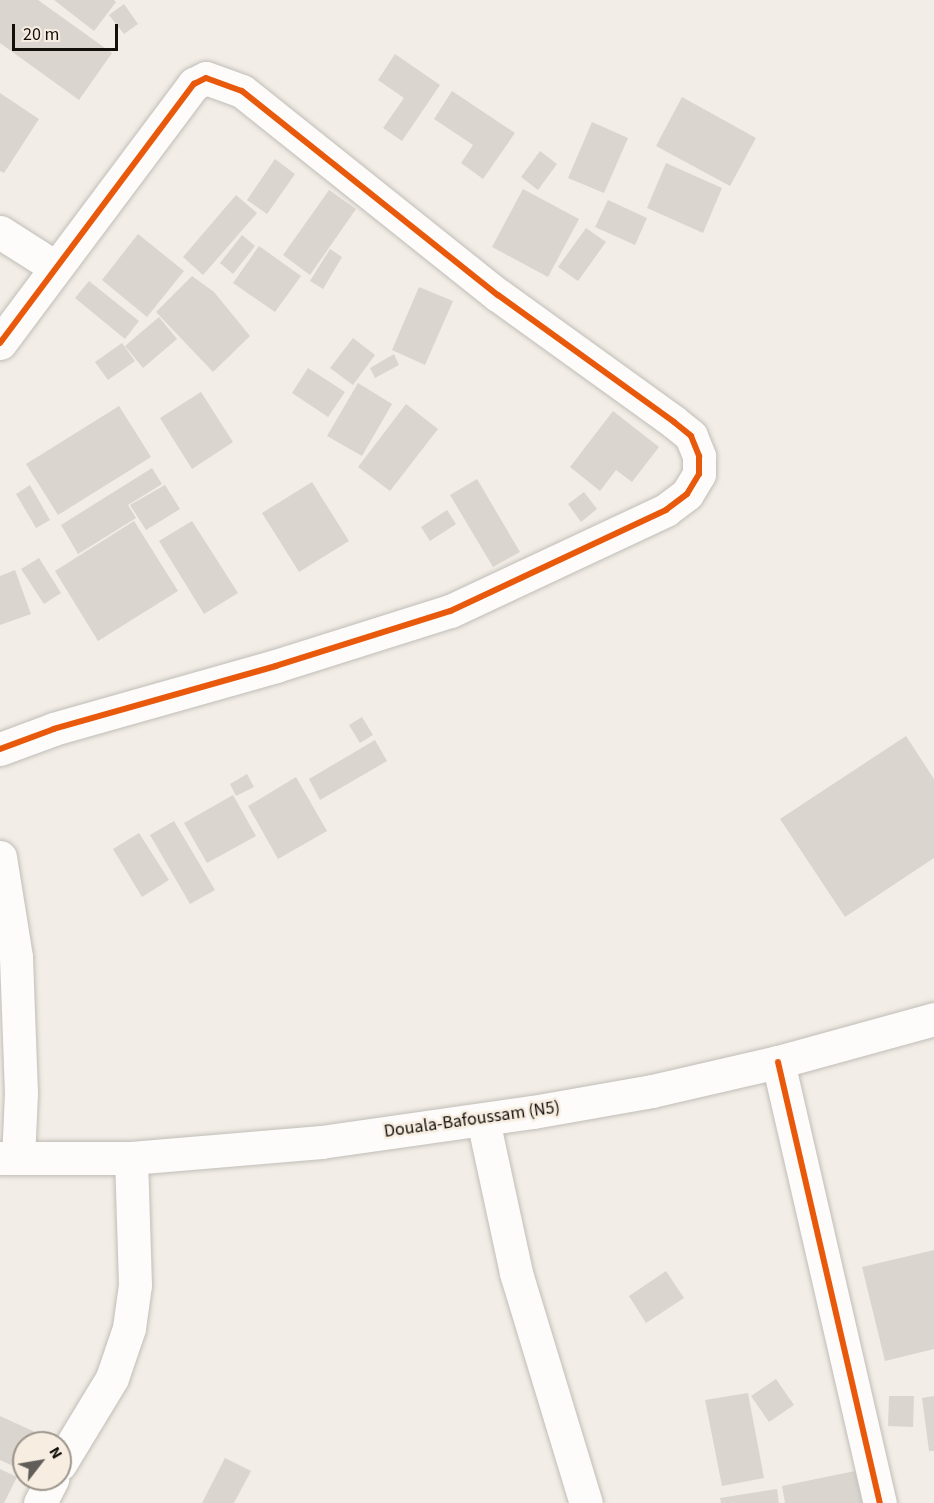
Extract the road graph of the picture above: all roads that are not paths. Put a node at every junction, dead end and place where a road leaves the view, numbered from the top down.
1 (0, 232) edge
2 (54, 267) junction
3 (0, 344) edge
4 (0, 749) edge
5 (0, 857) edge
6 (934, 1019) edge
7 (778, 1062) junction
8 (483, 1120) junction
9 (9, 1158) edge
10 (131, 1158) junction
11 (72, 1444) edge
12 (586, 1503) edge
13 (880, 1503) edge

1 - 2 main road
2 - 3 main road
2 - 4 main road
5 - 9 main road
6 - 7 main road, Douala-Bafoussam (N5)
7 - 8 main road, Douala-Bafoussam (N5)
7 - 13 main road
8 - 10 main road, Douala-Bafoussam (N5)
8 - 12 main road
9 - 10 main road, Douala-Bafoussam (N5)
10 - 11 main road

